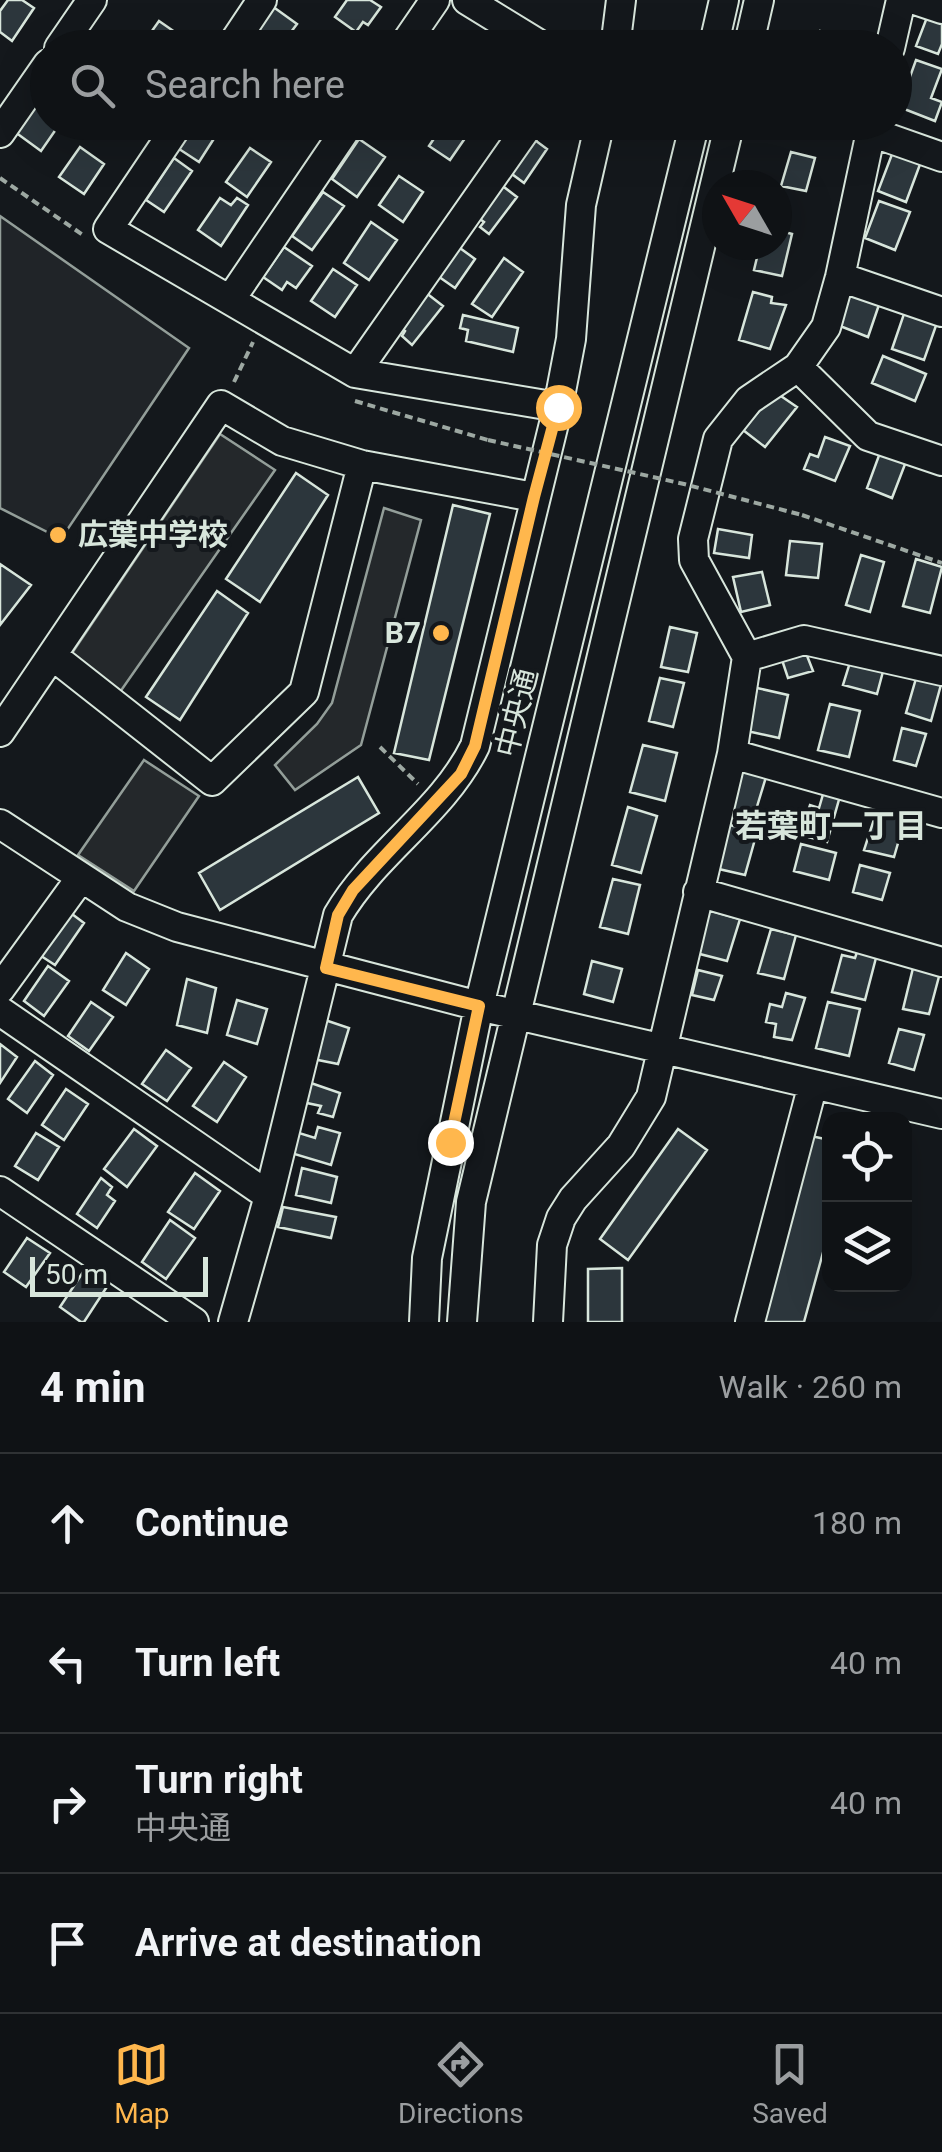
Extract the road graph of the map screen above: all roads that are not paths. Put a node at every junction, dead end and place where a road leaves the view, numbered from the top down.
1 (92, 0) edge
2 (262, 0) edge
3 (434, 0) edge
4 (467, 0) edge
5 (502, 0) edge
6 (622, 0) edge
7 (724, 0) edge
8 (759, 0) edge
9 (901, 0) edge
10 (915, 0) edge
11 (942, 10) edge
12 (71, 30) edge
13 (242, 30) edge
14 (414, 30) edge
15 (516, 30) edge
16 (547, 30) edge
17 (618, 30) edge
18 (716, 30) edge
19 (752, 30) edge
20 (894, 30) edge
21 (30, 90) edge
22 (0, 133) edge
23 (168, 140) edge
24 (339, 140) edge
25 (518, 140) edge
26 (596, 140) edge
27 (691, 140) edge
28 (726, 140) edge
29 (869, 140) edge
30 (902, 140) edge
31 (942, 157) edge
32 (840, 278) junction
33 (230, 300) junction
34 (942, 312) edge
35 (798, 367) junction
36 (355, 373) junction
37 (558, 407) junction
38 (942, 461) edge
39 (362, 465) junction
40 (534, 497) junction
41 (53, 656) junction
42 (747, 657) junction
43 (942, 671) edge
44 (0, 732) edge
45 (732, 754) junction
46 (942, 813) edge
47 (0, 824) edge
48 (80, 879) junction
49 (698, 892) junction
50 (942, 962) edge
51 (326, 968) junction
52 (0, 989) edge
53 (479, 1006) junction
54 (0, 1010) edge
55 (514, 1014) junction
56 (660, 1048) junction
57 (813, 1084) junction
58 (942, 1114) edge
59 (0, 1191) edge
60 (269, 1196) junction
61 (194, 1322) edge
62 (233, 1322) edge
63 (424, 1322) edge
64 (462, 1322) edge
65 (548, 1322) edge
66 (750, 1322) edge

1 - 12 street
2 - 13 street
3 - 14 street
4 - 15 street
5 - 16 street
6 - 17 street
7 - 18 street
8 - 19 street
9 - 20 street
10 - 11 street
21 - 22 street
23 - 33 street
24 - 33 street
25 - 36 street
26 - 37 street
27 - 53 street, 中央通
28 - 55 street
29 - 32 street
30 - 31 street
32 - 34 street
32 - 35 street
33 - 36 street
35 - 38 street
35 - 42 street
36 - 37 street
37 - 40 street
39 - 40 street
39 - 41 street
39 - 41 street
40 - 51 street
41 - 44 street
42 - 43 street
42 - 45 street
45 - 46 street
45 - 49 street
47 - 48 street
48 - 51 street
48 - 52 street
49 - 50 street
49 - 56 street
51 - 53 street
51 - 60 street
53 - 55 street
53 - 63 street, 中央通
54 - 60 street
55 - 56 street
55 - 64 street
56 - 57 street
56 - 65 street
57 - 58 street
57 - 66 street
59 - 61 street
60 - 62 street

